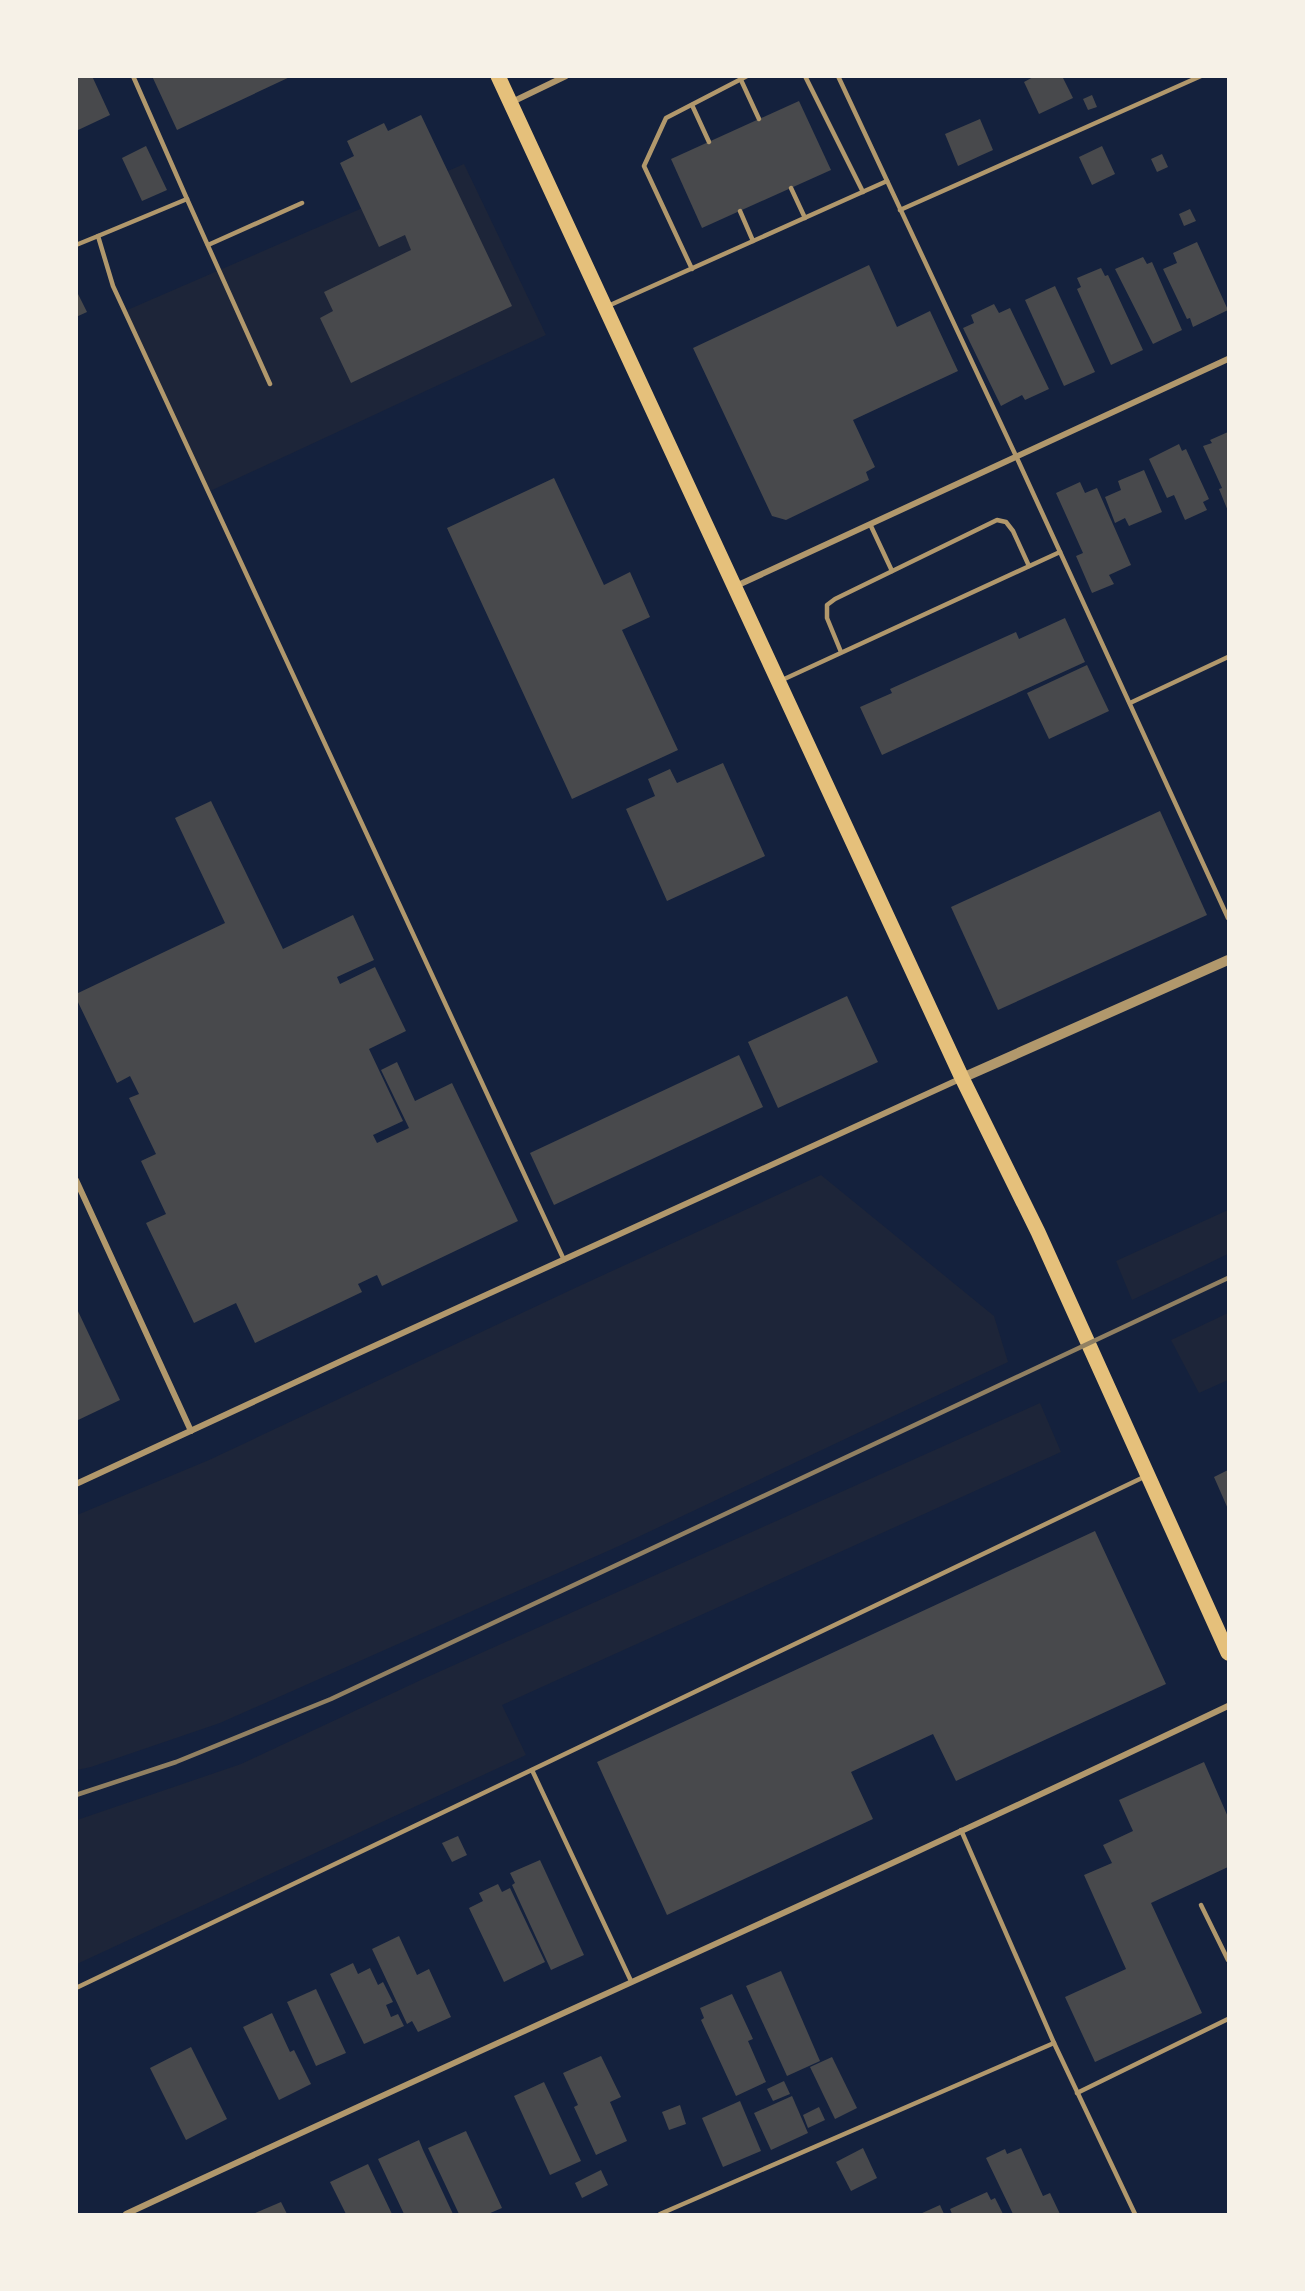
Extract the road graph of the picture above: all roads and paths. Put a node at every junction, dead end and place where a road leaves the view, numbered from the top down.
1 (133, 76) edge
2 (498, 76) edge
3 (566, 76) edge
4 (747, 76) edge
5 (804, 76) edge
6 (838, 76) edge
7 (1201, 76) edge
8 (741, 80) junction
9 (510, 102) junction
10 (692, 105) junction
11 (759, 119) dead end
12 (709, 142) dead end
13 (887, 181) junction
14 (791, 188) dead end
15 (862, 192) junction
16 (187, 199) junction
17 (302, 203) dead end
18 (900, 210) junction
19 (740, 211) dead end
20 (805, 218) junction
21 (98, 236) junction
22 (753, 241) junction
23 (76, 245) edge
24 (208, 245) junction
25 (692, 269) junction
26 (606, 308) junction
27 (1228, 359) edge
28 (270, 384) dead end
29 (1016, 456) junction
30 (870, 524) junction
31 (1060, 552) junction
32 (1029, 566) junction
33 (892, 571) junction
34 (736, 586) junction
35 (841, 652) junction
36 (1228, 657) edge
37 (779, 681) junction
38 (1130, 703) junction
39 (1228, 918) edge
40 (1228, 960) edge
41 (962, 1078) junction
42 (76, 1180) edge
43 (564, 1260) junction
44 (191, 1431) junction
45 (1148, 1475) junction
46 (76, 1484) edge
47 (1227, 1645) edge
48 (1228, 1706) edge
49 (532, 1770) junction
50 (961, 1830) junction
51 (1201, 1905) dead end
52 (1228, 1960) edge
53 (631, 1981) junction
54 (76, 1988) edge
55 (1228, 2019) edge
56 (1054, 2043) junction
57 (1077, 2093) junction
58 (126, 2214) edge
59 (660, 2214) edge
60 (1135, 2214) edge

1 - 16 lane
2 - 9 main road
3 - 9 street
4 - 8 lane
5 - 15 lane
6 - 13 lane
7 - 18 lane
8 - 10 lane
8 - 11 lane
9 - 26 main road
10 - 12 lane
10 - 25 lane
13 - 15 lane
13 - 18 lane
14 - 20 lane
15 - 20 lane
16 - 21 lane
16 - 24 lane
17 - 24 lane
18 - 29 lane
19 - 22 lane
20 - 22 lane
21 - 23 lane
21 - 43 lane
22 - 25 lane
24 - 28 lane
25 - 26 lane
26 - 34 main road
27 - 29 street
29 - 30 street
29 - 31 lane
30 - 33 lane
30 - 34 street
31 - 32 lane
31 - 38 lane
32 - 33 lane
32 - 35 lane
33 - 35 lane
34 - 37 main road
35 - 37 lane
36 - 38 lane
37 - 41 main road
38 - 39 lane
40 - 41 street
41 - 43 street
41 - 45 main road
42 - 44 street
43 - 44 street
44 - 46 street
45 - 47 main road
45 - 49 lane
48 - 50 street
49 - 53 lane
49 - 54 lane
50 - 53 street
50 - 56 lane
51 - 52 lane
53 - 58 street
55 - 57 lane
56 - 57 lane
56 - 59 lane
57 - 60 lane

